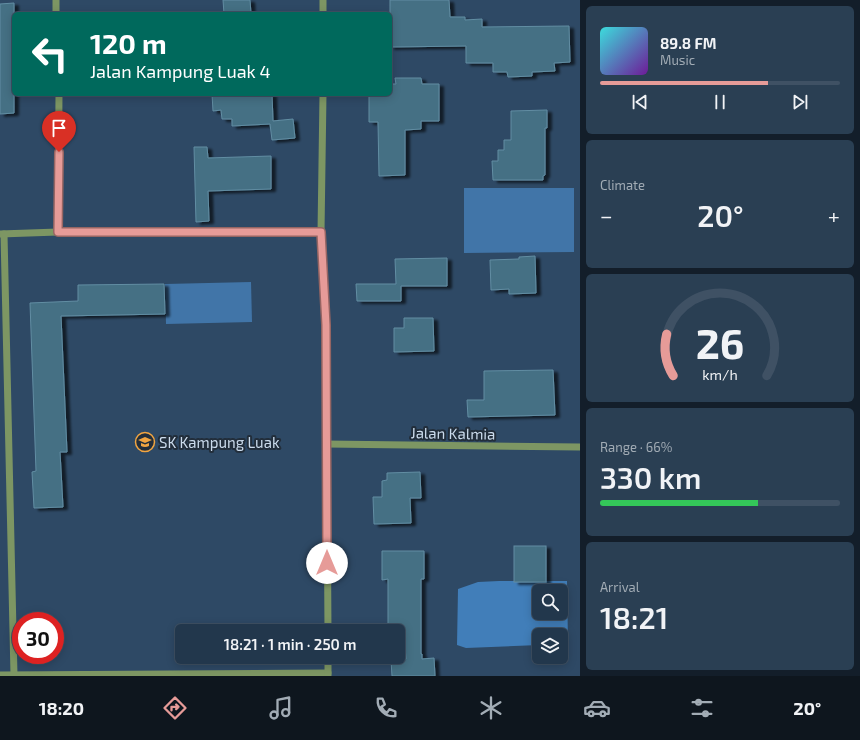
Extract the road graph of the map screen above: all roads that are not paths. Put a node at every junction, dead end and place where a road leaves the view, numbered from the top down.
1 (56, 0) edge
2 (323, 0) edge
3 (56, 12) edge
4 (323, 12) edge
5 (59, 96) edge
6 (323, 96) edge
7 (58, 232) junction
8 (321, 232) junction
9 (2, 234) edge
10 (326, 444) junction
11 (580, 447) edge
12 (328, 624) edge
13 (328, 664) edge
14 (0, 675) edge
15 (14, 675) junction
16 (328, 675) edge
17 (134, 676) edge

1 - 3 street
2 - 4 street
5 - 7 street
6 - 8 street
7 - 8 street
7 - 9 street
8 - 10 street
9 - 15 street
10 - 11 street, Jalan Kalmia
10 - 12 street
13 - 16 street
14 - 15 street
15 - 17 street
16 - 17 street

